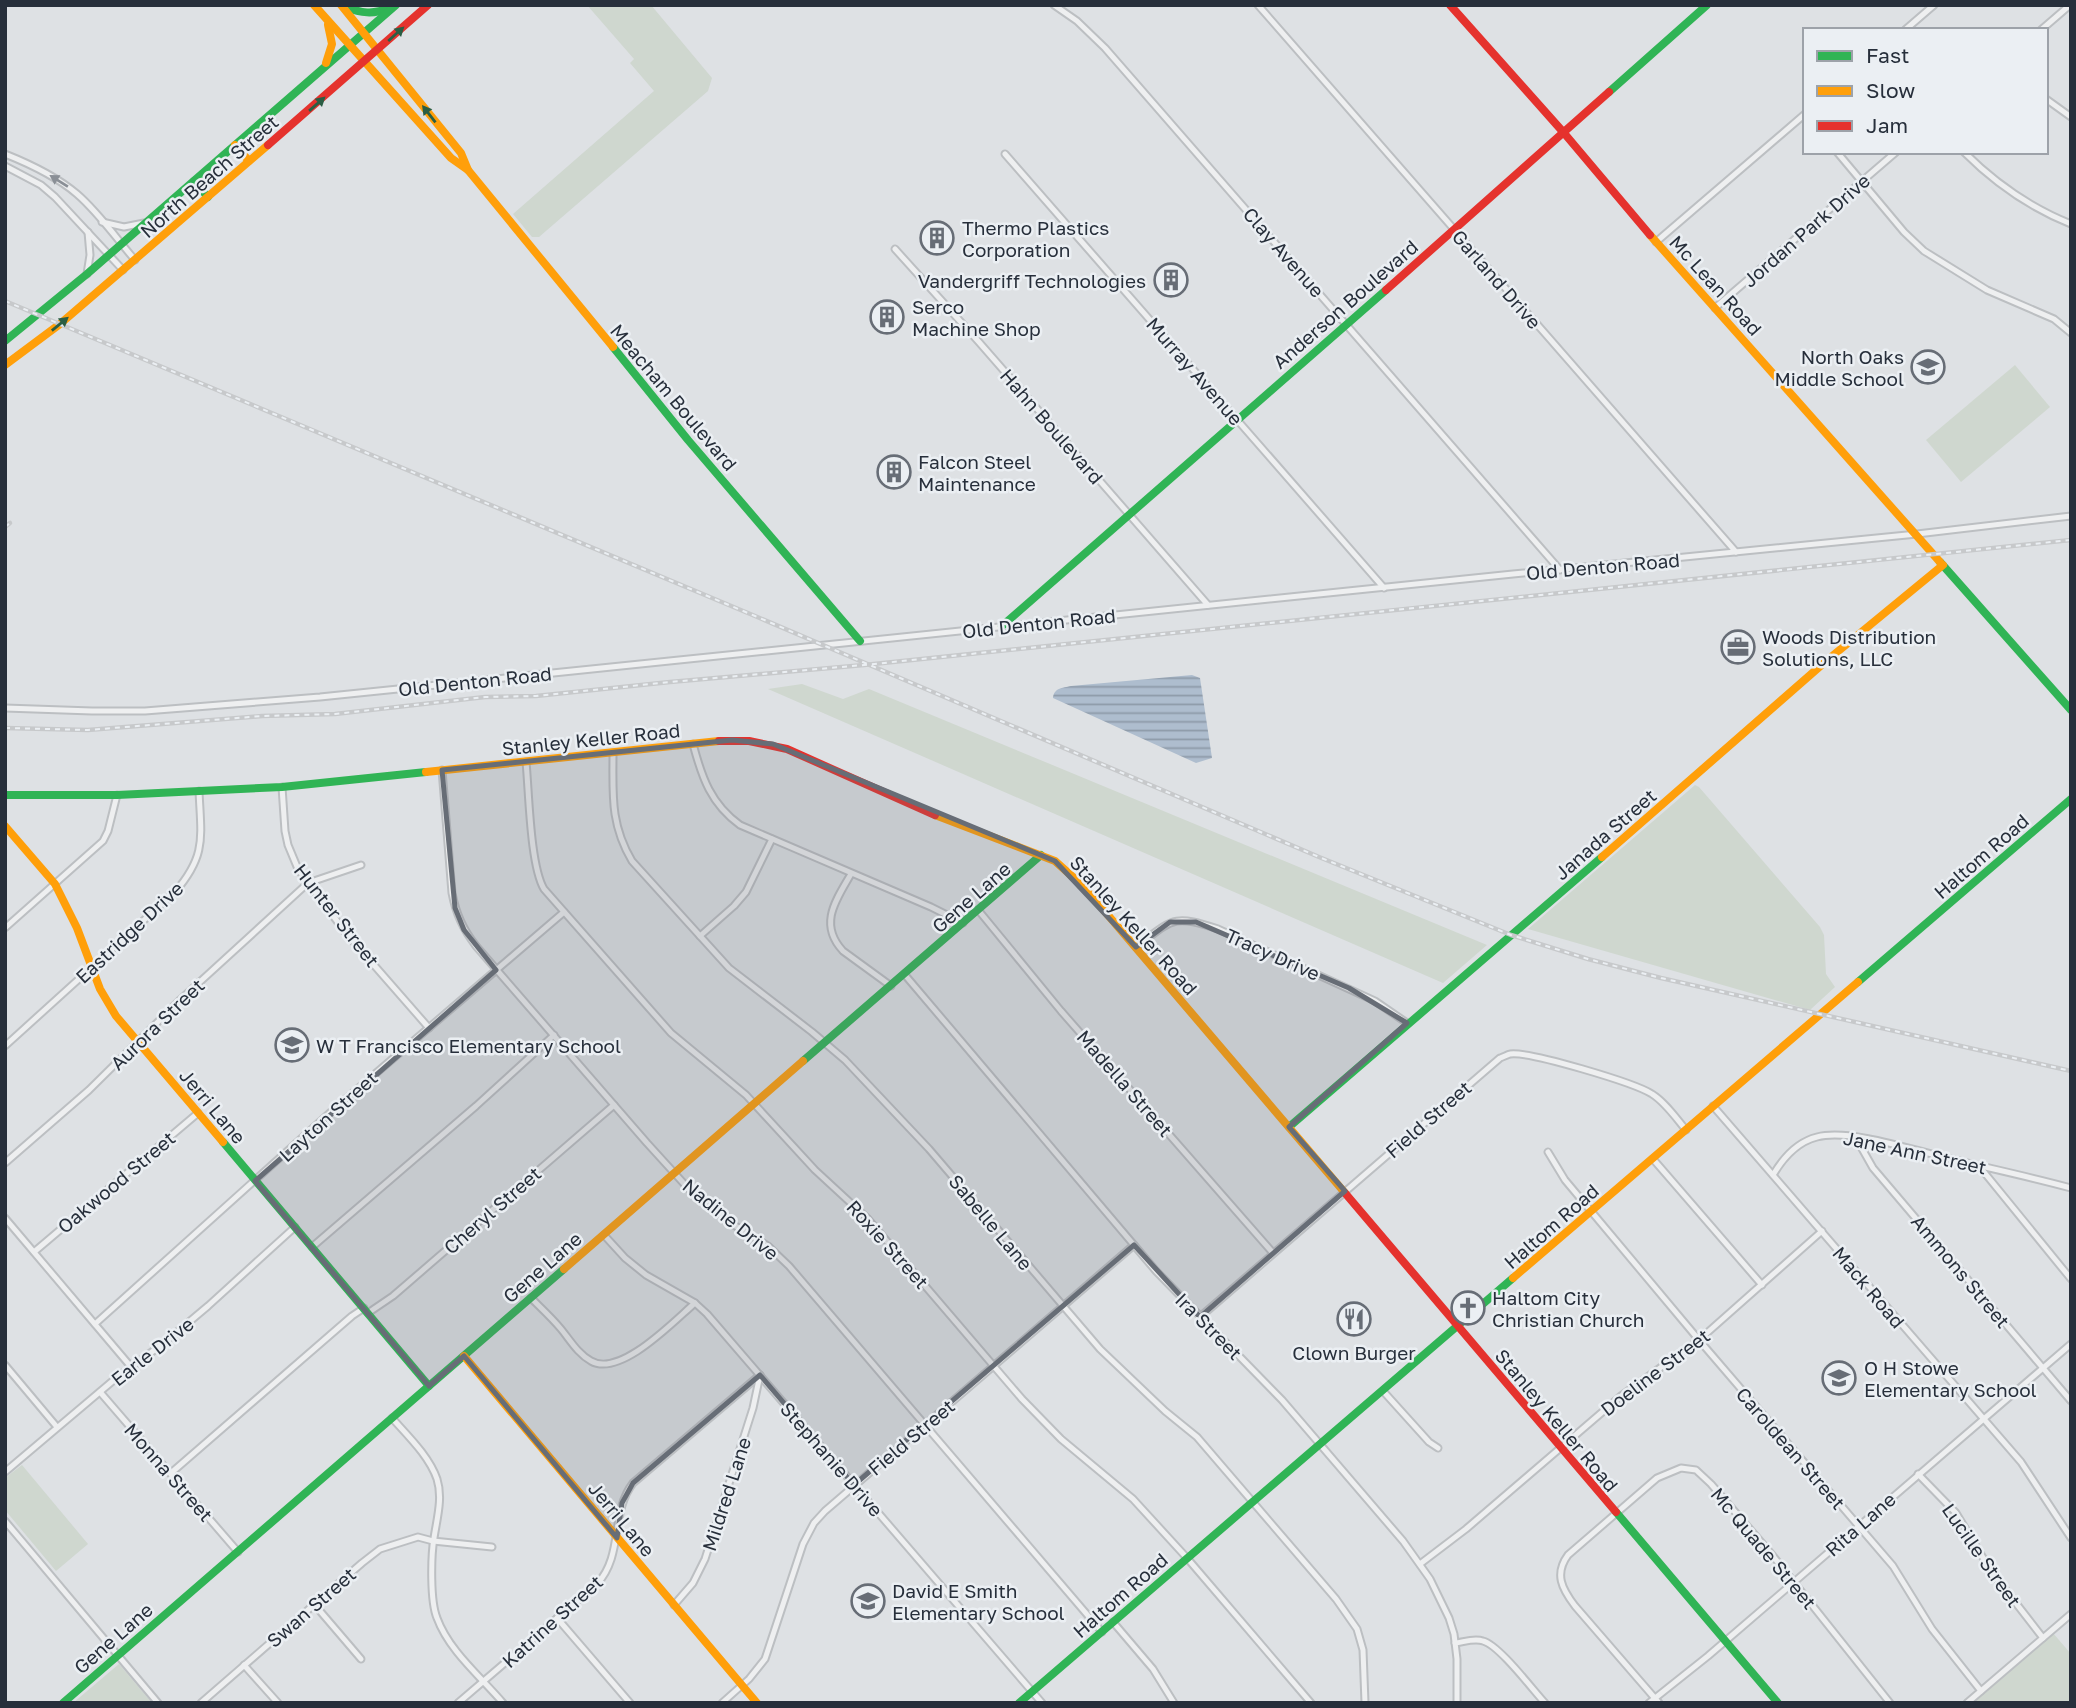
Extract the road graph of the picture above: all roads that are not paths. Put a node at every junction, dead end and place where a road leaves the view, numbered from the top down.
1 (314, 5) edge
2 (395, 5) edge
3 (428, 5) edge
4 (1054, 5) edge
5 (1258, 5) edge
6 (1450, 5) edge
7 (1707, 5) edge
8 (1934, 5) edge
9 (2070, 5) edge
10 (342, 6) edge
11 (326, 19) junction
12 (1907, 28) edge
13 (2043, 28) edge
14 (364, 32) junction
15 (349, 46) junction
16 (379, 50) junction
17 (364, 63) junction
18 (324, 68) junction
19 (2048, 100) edge
20 (1803, 116) edge
21 (2071, 117) edge
22 (1564, 133) junction
23 (235, 145) junction
24 (5, 154) edge
25 (1005, 154) dead end
26 (1839, 154) edge
27 (1894, 154) edge
28 (1966, 154) edge
29 (249, 162) junction
30 (5, 166) edge
31 (468, 170) junction
32 (194, 181) junction
33 (1862, 182) junction
34 (208, 197) junction
35 (102, 222) junction
36 (147, 222) junction
37 (2071, 224) edge
38 (1455, 230) junction
39 (88, 232) junction
40 (1656, 242) junction
41 (121, 244) junction
42 (895, 249) dead end
43 (109, 255) junction
44 (135, 260) junction
45 (123, 271) junction
46 (87, 274) junction
47 (1715, 308) junction
48 (1346, 324) junction
49 (2071, 332) edge
50 (5, 341) edge
51 (5, 365) edge
52 (1237, 419) junction
53 (1129, 514) junction
54 (2071, 516) edge
55 (1917, 534) junction
56 (1736, 552) junction
57 (1943, 565) junction
58 (1560, 570) junction
59 (1384, 588) junction
60 (1208, 605) junction
61 (1002, 626) junction
62 (860, 641) junction
63 (5, 708) edge
64 (2071, 710) edge
65 (693, 744) junction
66 (613, 753) junction
67 (526, 762) junction
68 (442, 770) junction
69 (282, 787) junction
70 (199, 792) junction
71 (5, 795) edge
72 (117, 795) junction
73 (2071, 799) edge
74 (5, 826) edge
75 (772, 839) junction
76 (1041, 855) junction
77 (361, 865) dead end
78 (850, 874) junction
79 (308, 883) junction
80 (55, 884) junction
81 (979, 911) junction
82 (564, 912) junction
83 (964, 924) junction
84 (5, 928) edge
85 (700, 936) junction
86 (1136, 947) junction
87 (92, 967) junction
88 (496, 970) junction
89 (905, 975) junction
90 (891, 986) junction
91 (1407, 1023) junction
92 (429, 1028) junction
93 (554, 1035) junction
94 (137, 1042) junction
95 (826, 1043) junction
96 (5, 1046) edge
97 (614, 1105) junction
98 (754, 1105) junction
99 (1713, 1106) junction
100 (198, 1113) junction
101 (1289, 1126) junction
102 (1686, 1130) junction
103 (1856, 1138) junction
104 (1548, 1152) dead end
105 (1653, 1159) junction
106 (5, 1163) edge
107 (1979, 1166) junction
108 (675, 1173) junction
109 (1773, 1175) junction
110 (256, 1181) junction
111 (2071, 1188) edge
112 (1345, 1191) junction
113 (1592, 1212) junction
114 (5, 1219) edge
115 (295, 1227) junction
116 (1822, 1231) junction
117 (604, 1235) junction
118 (1134, 1245) junction
119 (312, 1247) junction
120 (34, 1252) junction
121 (1273, 1253) junction
122 (2071, 1279) edge
123 (1762, 1285) junction
124 (531, 1298) junction
125 (695, 1303) junction
126 (1063, 1306) junction
127 (366, 1311) junction
128 (1200, 1317) junction
129 (94, 1324) junction
130 (1458, 1328) junction
131 (1699, 1340) junction
132 (2071, 1344) edge
133 (464, 1356) junction
134 (5, 1365) edge
135 (994, 1366) junction
136 (132, 1368) junction
137 (2043, 1368) junction
138 (760, 1375) junction
139 (429, 1386) junction
140 (1383, 1391) junction
141 (100, 1392) junction
142 (2071, 1401) edge
143 (392, 1418) junction
144 (1983, 1418) junction
145 (926, 1425) junction
146 (57, 1427) junction
147 (1319, 1445) junction
148 (1438, 1448) dead end
149 (1560, 1448) junction
150 (5, 1472) edge
151 (170, 1473) junction
152 (1918, 1474) junction
153 (854, 1485) junction
154 (1253, 1501) junction
155 (1616, 1513) junction
156 (5, 1521) edge
157 (1858, 1526) junction
158 (617, 1538) junction
159 (2071, 1538) edge
160 (433, 1541) junction
161 (492, 1546) dead end
162 (238, 1552) junction
163 (1187, 1558) junction
164 (1420, 1564) junction
165 (1793, 1582) junction
166 (314, 1604) junction
167 (674, 1605) junction
168 (2071, 1614) edge
169 (557, 1618) junction
170 (1113, 1622) junction
171 (1102, 1632) junction
172 (2043, 1638) junction
173 (1725, 1642) junction
174 (1455, 1643) junction
175 (117, 1656) junction
176 (361, 1660) dead end
177 (244, 1665) junction
178 (484, 1681) junction
179 (742, 1685) junction
180 (1981, 1691) junction
181 (1032, 1692) junction
182 (1657, 1700) edge
183 (63, 1703) edge
184 (159, 1703) edge
185 (201, 1703) edge
186 (278, 1703) edge
187 (458, 1703) edge
188 (503, 1703) edge
189 (630, 1703) edge
190 (722, 1703) edge
191 (757, 1703) edge
192 (1019, 1703) edge
193 (1042, 1703) edge
194 (1174, 1703) edge
195 (1311, 1703) edge
196 (1365, 1703) edge
197 (1457, 1703) edge
198 (1545, 1703) edge
199 (1649, 1703) edge
200 (1778, 1703) edge
201 (1890, 1703) edge
202 (1967, 1703) edge

1 - 11 street, Meacham Boulevard
2 - 10 street
2 - 14 street, North Beach Street
16 -> 3 street, North Beach Street
4 - 48 street, Clay Avenue
5 - 38 street, Garland Drive
6 - 22 street, Mc Lean Road
7 - 22 street, Anderson Boulevard
8 - 12 street
9 - 13 street
10 - 14 street, Meacham Boulevard
11 - 15 street, Meacham Boulevard
11 - 18 street
14 - 15 street, North Beach Street
14 - 16 street, Meacham Boulevard
15 - 17 street, Meacham Boulevard
15 - 18 street, North Beach Street
16 - 17 street, North Beach Street
31 -> 16 street, Meacham Boulevard
29 -> 17 street, North Beach Street
17 - 31 street, Meacham Boulevard
18 - 23 street, North Beach Street
19 - 21 street
20 - 40 street
22 - 38 street, Anderson Boulevard
22 - 40 street, Mc Lean Road
23 - 29 street
23 - 32 street, North Beach Street
35 -> 24 street
25 - 52 street, Murray Avenue
26 - 33 street
27 - 33 street, Jordan Park Drive
28 - 37 street
29 - 34 street, North Beach Street
30 - 39 street
31 - 62 street, Meacham Boulevard
32 - 34 street
32 - 36 street, North Beach Street
33 - 47 street, Jordan Park Drive
33 - 49 street
34 - 44 street, North Beach Street
35 - 36 street
35 - 41 street
36 - 41 street, North Beach Street
38 - 48 street, Anderson Boulevard
38 - 56 street, Garland Drive
39 - 43 street
39 - 46 street
40 - 47 street, Mc Lean Road
41 - 43 street, North Beach Street
41 - 44 street
42 - 53 street, Hahn Boulevard
43 - 45 street
43 - 46 street, North Beach Street
44 - 45 street, North Beach Street
51 -> 45 street, North Beach Street
46 - 50 street, North Beach Street
47 - 55 street, Mc Lean Road
48 - 52 street, Anderson Boulevard
48 - 58 street, Clay Avenue
52 - 53 street, Anderson Boulevard
52 - 59 street, Murray Avenue
53 - 60 street, Hahn Boulevard
53 - 61 street, Anderson Boulevard
54 - 55 street, Old Denton Road
55 - 56 street, Old Denton Road
55 - 57 street, Mc Lean Road
56 - 58 street, Old Denton Road
57 - 64 street, Mc Lean Road
57 - 91 street, Janada Street
58 - 59 street, Old Denton Road
59 - 60 street, Old Denton Road
60 - 61 street, Old Denton Road
61 - 62 street, Old Denton Road
62 - 63 street, Old Denton Road
65 - 66 street, Stanley Keller Road
65 - 75 street
65 - 76 street, Stanley Keller Road
66 - 67 street, Stanley Keller Road
66 - 85 street, Sabelle Lane
67 - 68 street, Stanley Keller Road
67 - 82 street, Roxie Street
68 - 69 street, Stanley Keller Road
68 - 88 street, Nadine Drive
69 - 70 street, Stanley Keller Road
69 - 79 street, Hunter Street
70 - 72 street, Stanley Keller Road
70 - 87 street, Eastridge Drive
71 - 72 street, Stanley Keller Road
72 - 80 street
73 - 99 street, Haltom Road
74 - 80 street, Jerri Lane
75 - 78 street
75 - 85 street
76 - 81 street, Gene Lane
76 - 86 street, Stanley Keller Road
77 - 79 street
78 - 83 street
78 - 90 street
79 - 92 street, Hunter Street
79 - 94 street, Aurora Street
80 - 84 street
80 - 87 street, Jerri Lane
81 - 83 street, Gene Lane
81 - 121 street, Madella Street
82 - 88 street, Layton Street
82 - 98 street, Roxie Street
83 - 89 street, Gene Lane
85 - 95 street, Sabelle Lane
86 - 91 street, Tracy Drive
86 - 101 street, Stanley Keller Road
87 - 94 street, Jerri Lane
87 - 96 street, Eastridge Drive
88 - 92 street, Layton Street
88 - 93 street, Nadine Drive
89 - 90 street, Gene Lane
89 - 118 street, Ira Street
90 - 95 street, Gene Lane
91 - 101 street, Janada Street
92 - 110 street, Layton Street
93 - 97 street, Nadine Drive
93 - 119 street
94 - 100 street, Jerri Lane
94 - 106 street, Aurora Street
95 - 98 street, Gene Lane
95 - 126 street, Sabelle Lane
97 - 108 street, Nadine Drive
97 - 127 street, Cheryl Street
98 - 108 street, Gene Lane
98 - 135 street, Roxie Street
99 - 102 street, Haltom Road
99 - 109 street, Mack Road
100 - 110 street, Jerri Lane
100 - 120 street, Oakwood Street
101 - 112 street, Stanley Keller Road
102 - 105 street, Haltom Road
102 - 112 street, Field Street
103 - 107 street, Jane Ann Street
103 - 109 street, Jane Ann Street
103 - 137 street, Ammons Street
104 - 113 street, Caroldean Street
105 - 113 street, Haltom Road
105 - 123 street
107 - 111 street, Jane Ann Street
107 - 122 street
108 - 117 street, Gene Lane
108 - 145 street, Nadine Drive
109 - 116 street, Mack Road
110 - 115 street, Jerri Lane
110 - 129 street, Layton Street
112 - 121 street, Field Street
112 - 130 street, Stanley Keller Road
113 - 130 street, Haltom Road
113 - 131 street, Caroldean Street
114 - 120 street
115 - 119 street, Jerri Lane
115 - 136 street, Earle Drive
116 - 123 street, Doeline Street
116 - 144 street, Mack Road
117 - 124 street, Gene Lane
117 - 125 street, Stephanie Drive
118 - 126 street, Field Street
118 - 128 street, Ira Street
119 - 127 street, Jerri Lane
120 - 129 street
121 - 128 street, Field Street
123 - 131 street, Doeline Street
124 - 125 street
124 - 133 street, Gene Lane
125 - 138 street, Stephanie Drive
126 - 135 street, Field Street
126 - 154 street, Sabelle Lane
127 - 139 street, Jerri Lane
127 - 151 street, Cheryl Street
128 - 147 street, Ira Street
129 - 136 street
130 - 140 street, Haltom Road
130 - 149 street, Stanley Keller Road
131 - 149 street, Doeline Street
131 - 157 street, Caroldean Street
132 - 137 street, Rita Lane
133 - 139 street, Gene Lane
133 - 158 street, Jerri Lane
134 - 146 street
135 - 145 street, Field Street
135 - 163 street, Roxie Street
136 - 141 street, Earle Drive
137 - 142 street, Ammons Street
137 - 144 street, Rita Lane
138 - 153 street, Stephanie Drive
138 - 158 street, Katrine Street
138 - 167 street, Mildred Lane
139 - 143 street, Gene Lane
140 - 147 street, Haltom Road
140 - 148 street
141 - 146 street, Earle Drive
141 - 151 street, Monna Street
143 - 160 street
143 - 162 street, Gene Lane
144 - 152 street, Rita Lane
144 - 159 street, Mack Road
145 - 153 street, Field Street
145 - 171 street, Nadine Drive
146 - 150 street, Earle Drive
147 - 154 street, Haltom Road
147 - 164 street, Ira Street
149 - 155 street, Stanley Keller Road
149 - 164 street, Doeline Street
151 - 162 street, Monna Street
152 - 157 street, Rita Lane
152 - 172 street, Lucille Street
153 - 179 street, Field Street
153 - 181 street, Stephanie Drive
154 - 163 street, Haltom Road
154 - 196 street, Sabelle Lane
155 - 165 street, Mc Quade Street
155 - 173 street, Stanley Keller Road
155 - 182 street
156 - 175 street
157 - 165 street, Rita Lane
157 - 180 street, Caroldean Street
158 - 167 street, Jerri Lane
158 - 169 street, Katrine Street
160 - 161 street, Swan Street
160 - 166 street, Swan Street
160 - 178 street
162 - 175 street, Gene Lane
163 - 170 street, Haltom Road
163 - 195 street, Roxie Street
164 - 174 street, Ira Street
165 - 173 street, Rita Lane
165 - 201 street, Mc Quade Street
166 - 176 street
166 - 177 street, Swan Street
167 - 179 street, Jerri Lane
168 - 172 street
169 - 178 street, Katrine Street
169 - 189 street
170 - 171 street, Haltom Road
170 - 194 street
171 - 181 street, Haltom Road
172 - 180 street
173 - 182 street, Rita Lane
173 - 200 street, Stanley Keller Road
174 - 197 street, Ira Street
174 - 198 street
175 - 183 street, Gene Lane
175 - 184 street
177 - 185 street, Swan Street
177 - 186 street
178 - 187 street, Katrine Street
178 - 188 street
179 - 190 street, Field Street
179 - 191 street, Jerri Lane
180 - 202 street
181 - 192 street, Haltom Road
181 - 193 street, Stephanie Drive
182 - 199 street, Rita Lane

